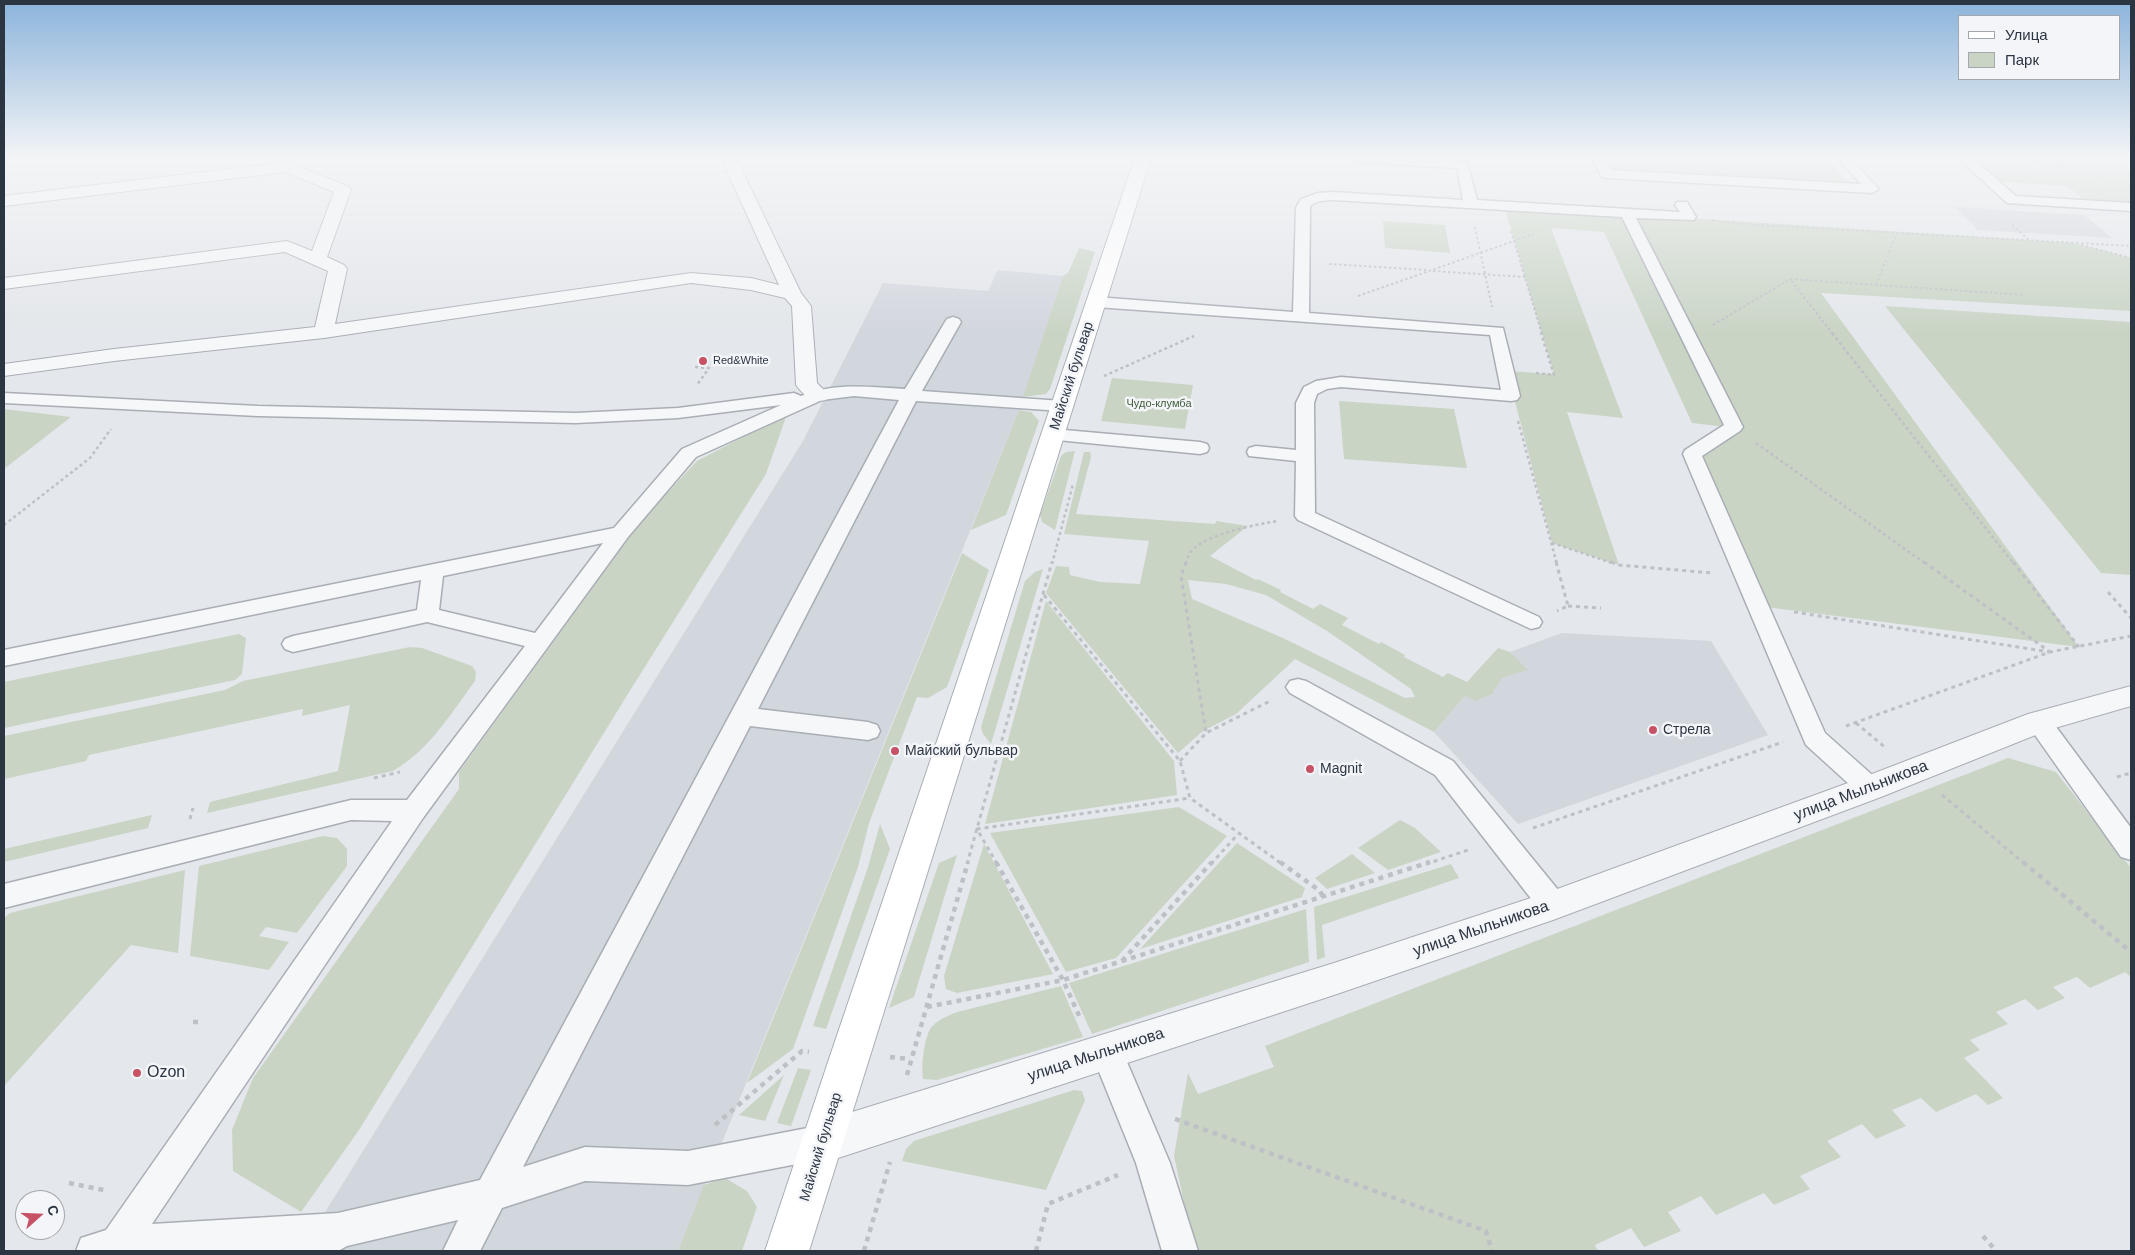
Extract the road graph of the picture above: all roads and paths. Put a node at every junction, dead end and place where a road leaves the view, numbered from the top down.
1 (333, 217) edge
2 (756, 217) edge
3 (1124, 217) edge
4 (1303, 217) edge
5 (1473, 217) edge
6 (1507, 217) edge
7 (1628, 217) edge
8 (1667, 217) edge
9 (1689, 218) joint
10 (2009, 222) dead end
11 (1542, 231) dead end
12 (1897, 233) junction
13 (2029, 240) junction
14 (1514, 241) junction
15 (2073, 243) junction
16 (2131, 246) edge
17 (1480, 254) junction
18 (2131, 258) edge
19 (317, 260) junction
20 (1302, 262) junction
21 (1430, 270) junction
22 (1484, 274) junction
23 (1525, 277) junction
24 (1790, 279) junction
25 (4, 283) edge
26 (1876, 285) junction
27 (792, 294) junction
28 (2024, 295) dead end
29 (1356, 296) dead end
30 (1096, 302) junction
31 (1246, 312) junction
32 (1301, 316) junction
33 (953, 322) dead end
34 (1497, 331) junction
35 (324, 332) junction
36 (1689, 338) junction
37 (696, 366) dead end
38 (1109, 367) dead end
39 (708, 368) dead end
40 (4, 370) edge
41 (1507, 371) junction
42 (1107, 376) junction
43 (1104, 384) dead end
44 (818, 395) junction
45 (910, 396) junction
46 (1511, 396) junction
47 (4, 398) edge
48 (130, 404) junction
49 (1062, 406) junction
50 (1734, 427) junction
51 (1053, 435) junction
52 (1086, 438) junction
53 (1200, 448) dead end
54 (1256, 452) dead end
55 (1304, 456) junction
56 (1305, 516) junction
57 (4, 526) edge
58 (622, 533) junction
59 (1552, 543) junction
60 (433, 571) junction
61 (1745, 576) junction
62 (2108, 592) dead end
63 (1044, 594) junction
64 (1568, 606) junction
65 (1758, 606) junction
66 (1601, 608) dead end
67 (427, 615) junction
68 (2131, 618) edge
69 (1531, 622) joint
70 (541, 642) junction
71 (293, 644) dead end
72 (2079, 647) dead end
73 (4, 658) edge
74 (1298, 687) joint
75 (2131, 696) edge
76 (743, 716) junction
77 (1856, 722) dead end
78 (2038, 722) junction
79 (868, 731) dead end
80 (1206, 733) junction
81 (1180, 761) junction
82 (1914, 771) junction
83 (1870, 788) junction
84 (1190, 798) junction
85 (414, 811) junction
86 (977, 829) junction
87 (1238, 834) junction
88 (2131, 849) edge
89 (4, 896) edge
90 (1323, 897) dead end
91 (1553, 905) junction
92 (2131, 952) edge
93 (1122, 962) dead end
94 (193, 1022) dead end
95 (203, 1022) dead end
96 (1107, 1052) junction
97 (1129, 1103) junction
98 (903, 1118) junction
99 (823, 1142) junction
100 (490, 1195) junction
101 (342, 1230) junction
102 (1982, 1236) dead end
103 (106, 1248) edge
104 (304, 1251) edge
105 (461, 1251) edge
106 (788, 1251) edge
107 (864, 1251) edge
108 (1180, 1251) edge
109 (1492, 1251) edge
110 (1996, 1251) edge

1 - 19 street
2 - 27 street
3 - 30 main road, Майский бульвар
4 - 20 lane
5 - 17 path
6 - 14 path
7 - 36 lane
8 - 9 lane
9 - 12 path
10 - 13 path
11 - 14 path
12 - 13 path
12 - 26 path
13 - 15 path
14 - 17 path
14 - 23 path
15 - 16 path
15 - 18 path
17 - 21 path
17 - 22 path
19 - 25 street
19 - 35 street
20 - 21 path
20 - 32 lane
21 - 22 path
21 - 29 path
22 - 23 path
22 - 34 path
23 - 41 path
24 - 26 path
24 - 36 path
24 - 72 path
26 - 28 path
27 - 35 street
27 - 44 street
30 - 31 lane
30 - 49 main road, Майский бульвар
31 - 32 lane
31 - 42 path
32 - 34 lane
33 - 45 lane
34 - 41 lane
35 - 40 street
36 - 50 lane
37 - 39 path
38 - 42 path
41 - 46 lane
42 - 43 path
44 - 45 lane
44 - 48 lane
44 - 58 lane
45 - 49 lane
45 - 76 lane
46 - 55 lane
46 - 59 path
47 - 48 lane
48 - 57 path
49 - 51 main road, Майский бульвар
50 - 61 lane
50 - 65 path
51 - 52 lane
51 - 99 main road, Майский бульвар
52 - 53 lane
52 - 63 path
54 - 55 lane
55 - 56 lane
56 - 69 lane
56 - 80 path
58 - 60 lane
58 - 70 lane
59 - 61 path
59 - 64 path
60 - 67 lane
60 - 73 lane
61 - 65 lane
62 - 68 path
63 - 81 path
63 - 86 path
64 - 66 path
64 - 69 path
65 - 83 lane
67 - 70 lane
67 - 71 lane
70 - 85 lane
74 - 80 path
74 - 91 lane
75 - 78 street, улица Мыльникова
76 - 79 lane
76 - 100 lane
77 - 82 path
78 - 82 street, улица Мыльникова
78 - 88 lane
80 - 81 path
81 - 84 path
82 - 83 street, улица Мыльникова
82 - 92 path
83 - 91 street, улица Мыльникова
84 - 86 path
84 - 87 path
85 - 89 lane
85 - 103 lane
86 - 98 path
87 - 90 path
87 - 93 path
91 - 96 street, улица Мыльникова
94 - 95 path
96 - 97 lane
96 - 98 street, улица Мыльникова
97 - 108 lane
97 - 109 path
98 - 99 street, улица Мыльникова
98 - 107 path
99 - 100 lane
99 - 106 main road, Майский бульвар
100 - 101 lane
100 - 105 lane
101 - 103 lane
101 - 104 lane
102 - 110 path

